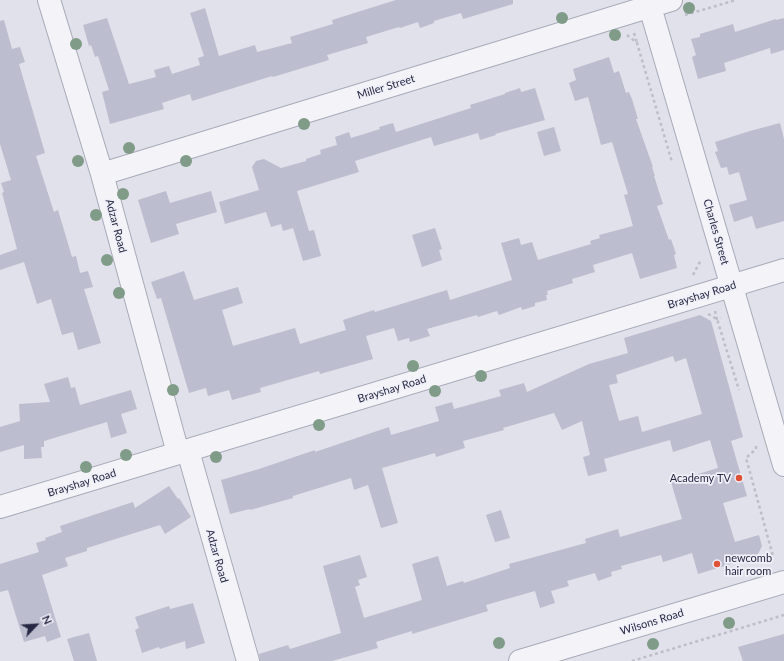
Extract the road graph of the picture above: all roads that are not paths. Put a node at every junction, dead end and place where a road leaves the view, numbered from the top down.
1 (49, 0) edge
2 (649, 3) edge
3 (677, 8) edge
4 (102, 174) junction
5 (784, 270) edge
6 (732, 286) junction
7 (183, 452) junction
8 (784, 465) edge
9 (0, 507) edge
10 (784, 582) edge
11 (248, 661) edge
12 (520, 661) edge

1 - 4 street, Adzar Road
2 - 3 street, Miller Street
2 - 4 street, Miller Street
2 - 6 street, Charles Street
4 - 7 street, Adzar Road
5 - 6 street, Brayshay Road
6 - 7 street, Brayshay Road
6 - 8 street, Charles Street
7 - 9 street, Brayshay Road
7 - 11 street, Adzar Road
10 - 12 street, Wilsons Road

